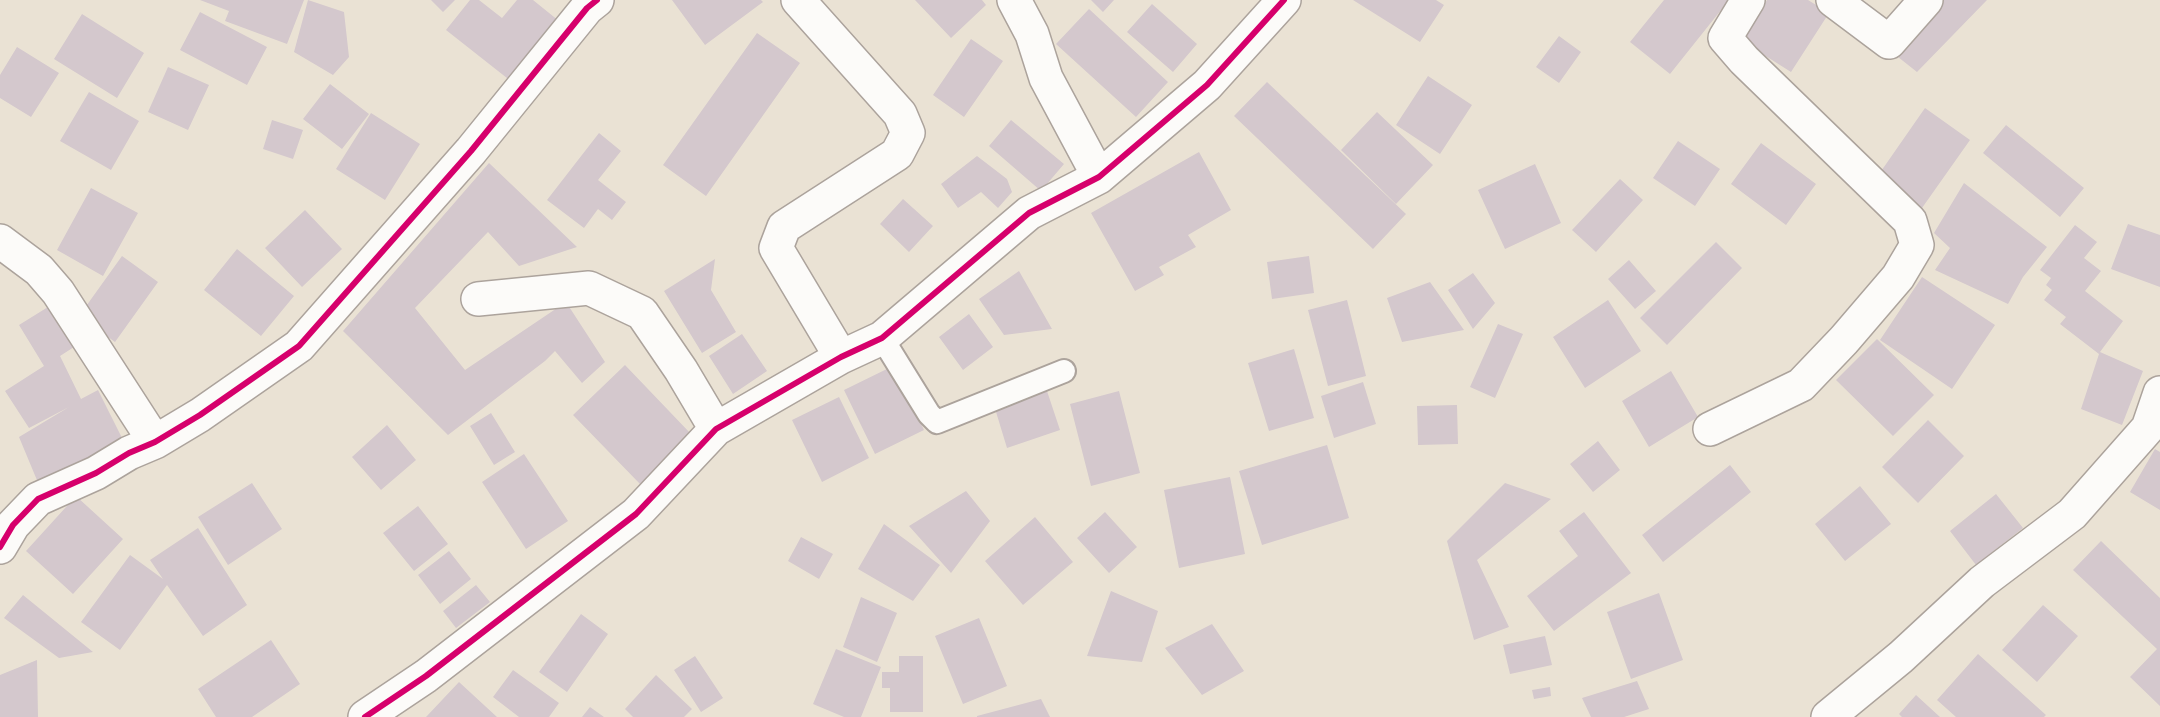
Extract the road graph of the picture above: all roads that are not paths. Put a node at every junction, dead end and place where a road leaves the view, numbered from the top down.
1 (798, 0) edge
2 (1014, 0) edge
3 (1284, 0) edge
4 (1748, 0) edge
5 (1833, 0) edge
6 (1926, 0) edge
7 (588, 3) edge
8 (1100, 177) junction
9 (0, 241) edge
10 (478, 299) dead end
11 (882, 338) junction
12 (841, 357) junction
13 (1064, 371) dead end
14 (2160, 393) edge
15 (716, 429) junction
16 (1710, 429) dead end
17 (155, 442) junction
18 (0, 547) edge
19 (365, 717) edge
20 (1828, 717) edge

1 - 12 street
2 - 8 street
3 - 8 street
4 - 16 street
5 - 6 street
7 - 17 street
8 - 11 street
9 - 17 street
10 - 15 street
11 - 12 street
11 - 13 lane
12 - 15 street
14 - 20 street
15 - 19 street
17 - 18 street

